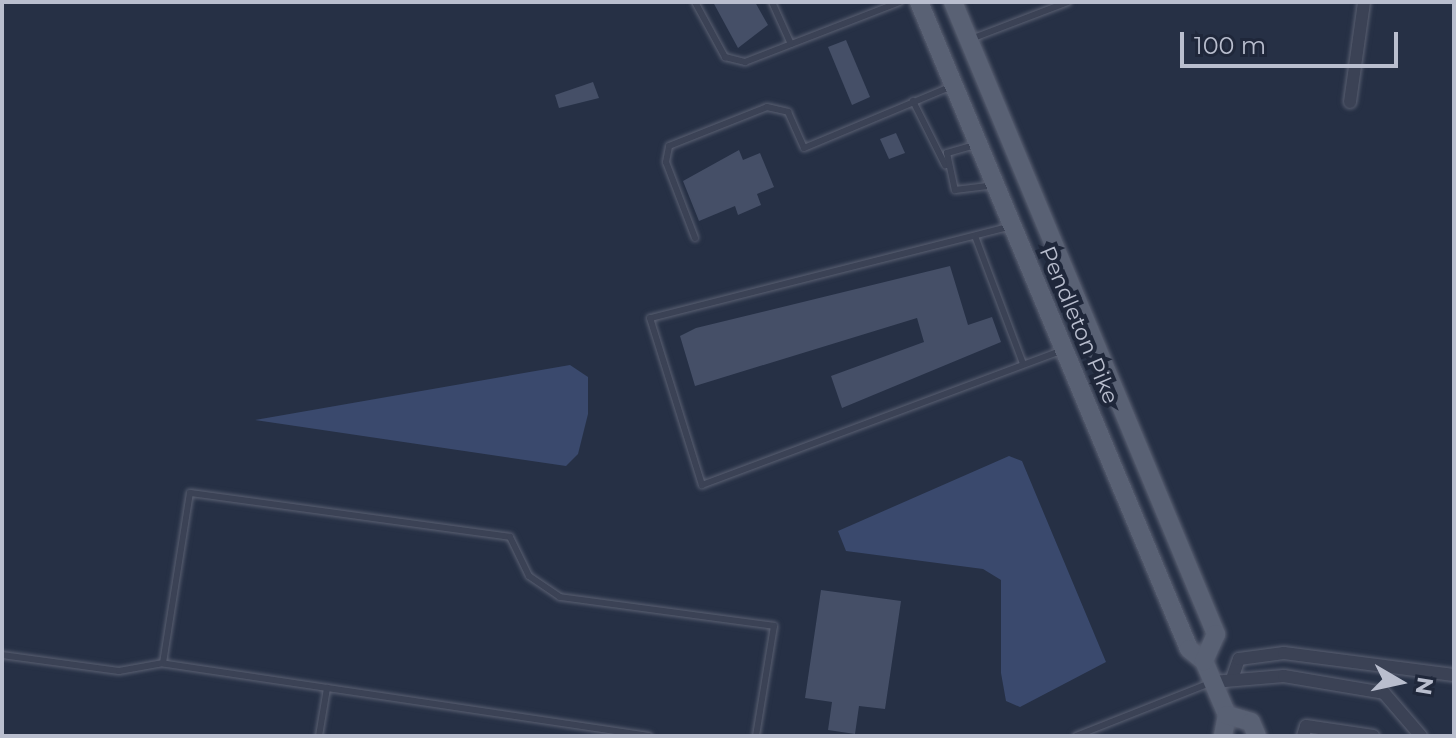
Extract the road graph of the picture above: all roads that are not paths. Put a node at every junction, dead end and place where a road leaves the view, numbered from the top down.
1 (695, 2) edge
2 (772, 2) edge
3 (900, 2) edge
4 (919, 2) edge
5 (953, 2) edge
6 (1068, 2) edge
7 (1364, 2) edge
8 (969, 40) junction
9 (791, 44) junction
10 (954, 85) junction
11 (913, 101) junction
12 (1350, 102) dead end
13 (978, 143) junction
14 (945, 165) junction
15 (995, 184) junction
16 (1011, 226) junction
17 (975, 236) junction
18 (695, 238) dead end
19 (1063, 349) junction
20 (1023, 364) junction
21 (2, 655) edge
22 (1204, 661) junction
23 (163, 663) junction
24 (1454, 675) edge
25 (1233, 676) junction
26 (1213, 682) junction
27 (327, 688) junction
28 (1227, 715) junction
29 (1303, 735) edge
30 (319, 736) edge
31 (649, 736) edge
32 (756, 736) edge
33 (1076, 736) edge
34 (1223, 736) edge
35 (1257, 736) edge
36 (1373, 736) edge
37 (1421, 736) edge

1 - 9 lane
2 - 9 lane
3 - 9 lane
4 - 10 main road, Pendleton Pike
5 - 8 main road, Pendleton Pike
6 - 8 lane
7 - 12 street
8 - 22 main road, Pendleton Pike
10 - 11 lane
10 - 13 main road, Pendleton Pike
11 - 14 lane
11 - 18 lane
13 - 14 lane
13 - 15 main road, Pendleton Pike
14 - 15 lane
15 - 16 main road, Pendleton Pike
16 - 17 lane
16 - 19 main road, Pendleton Pike
17 - 20 lane
17 - 20 lane
19 - 20 lane
19 - 22 main road, Pendleton Pike
21 - 23 lane
22 - 26 main road, Pendleton Pike
23 - 27 lane
23 - 32 lane
24 - 25 street
25 - 26 street
25 - 37 street
26 - 28 main road, Pendleton Pike
26 - 33 lane
27 - 30 lane
27 - 31 lane
28 - 34 main road
28 - 35 main road
29 - 36 street

